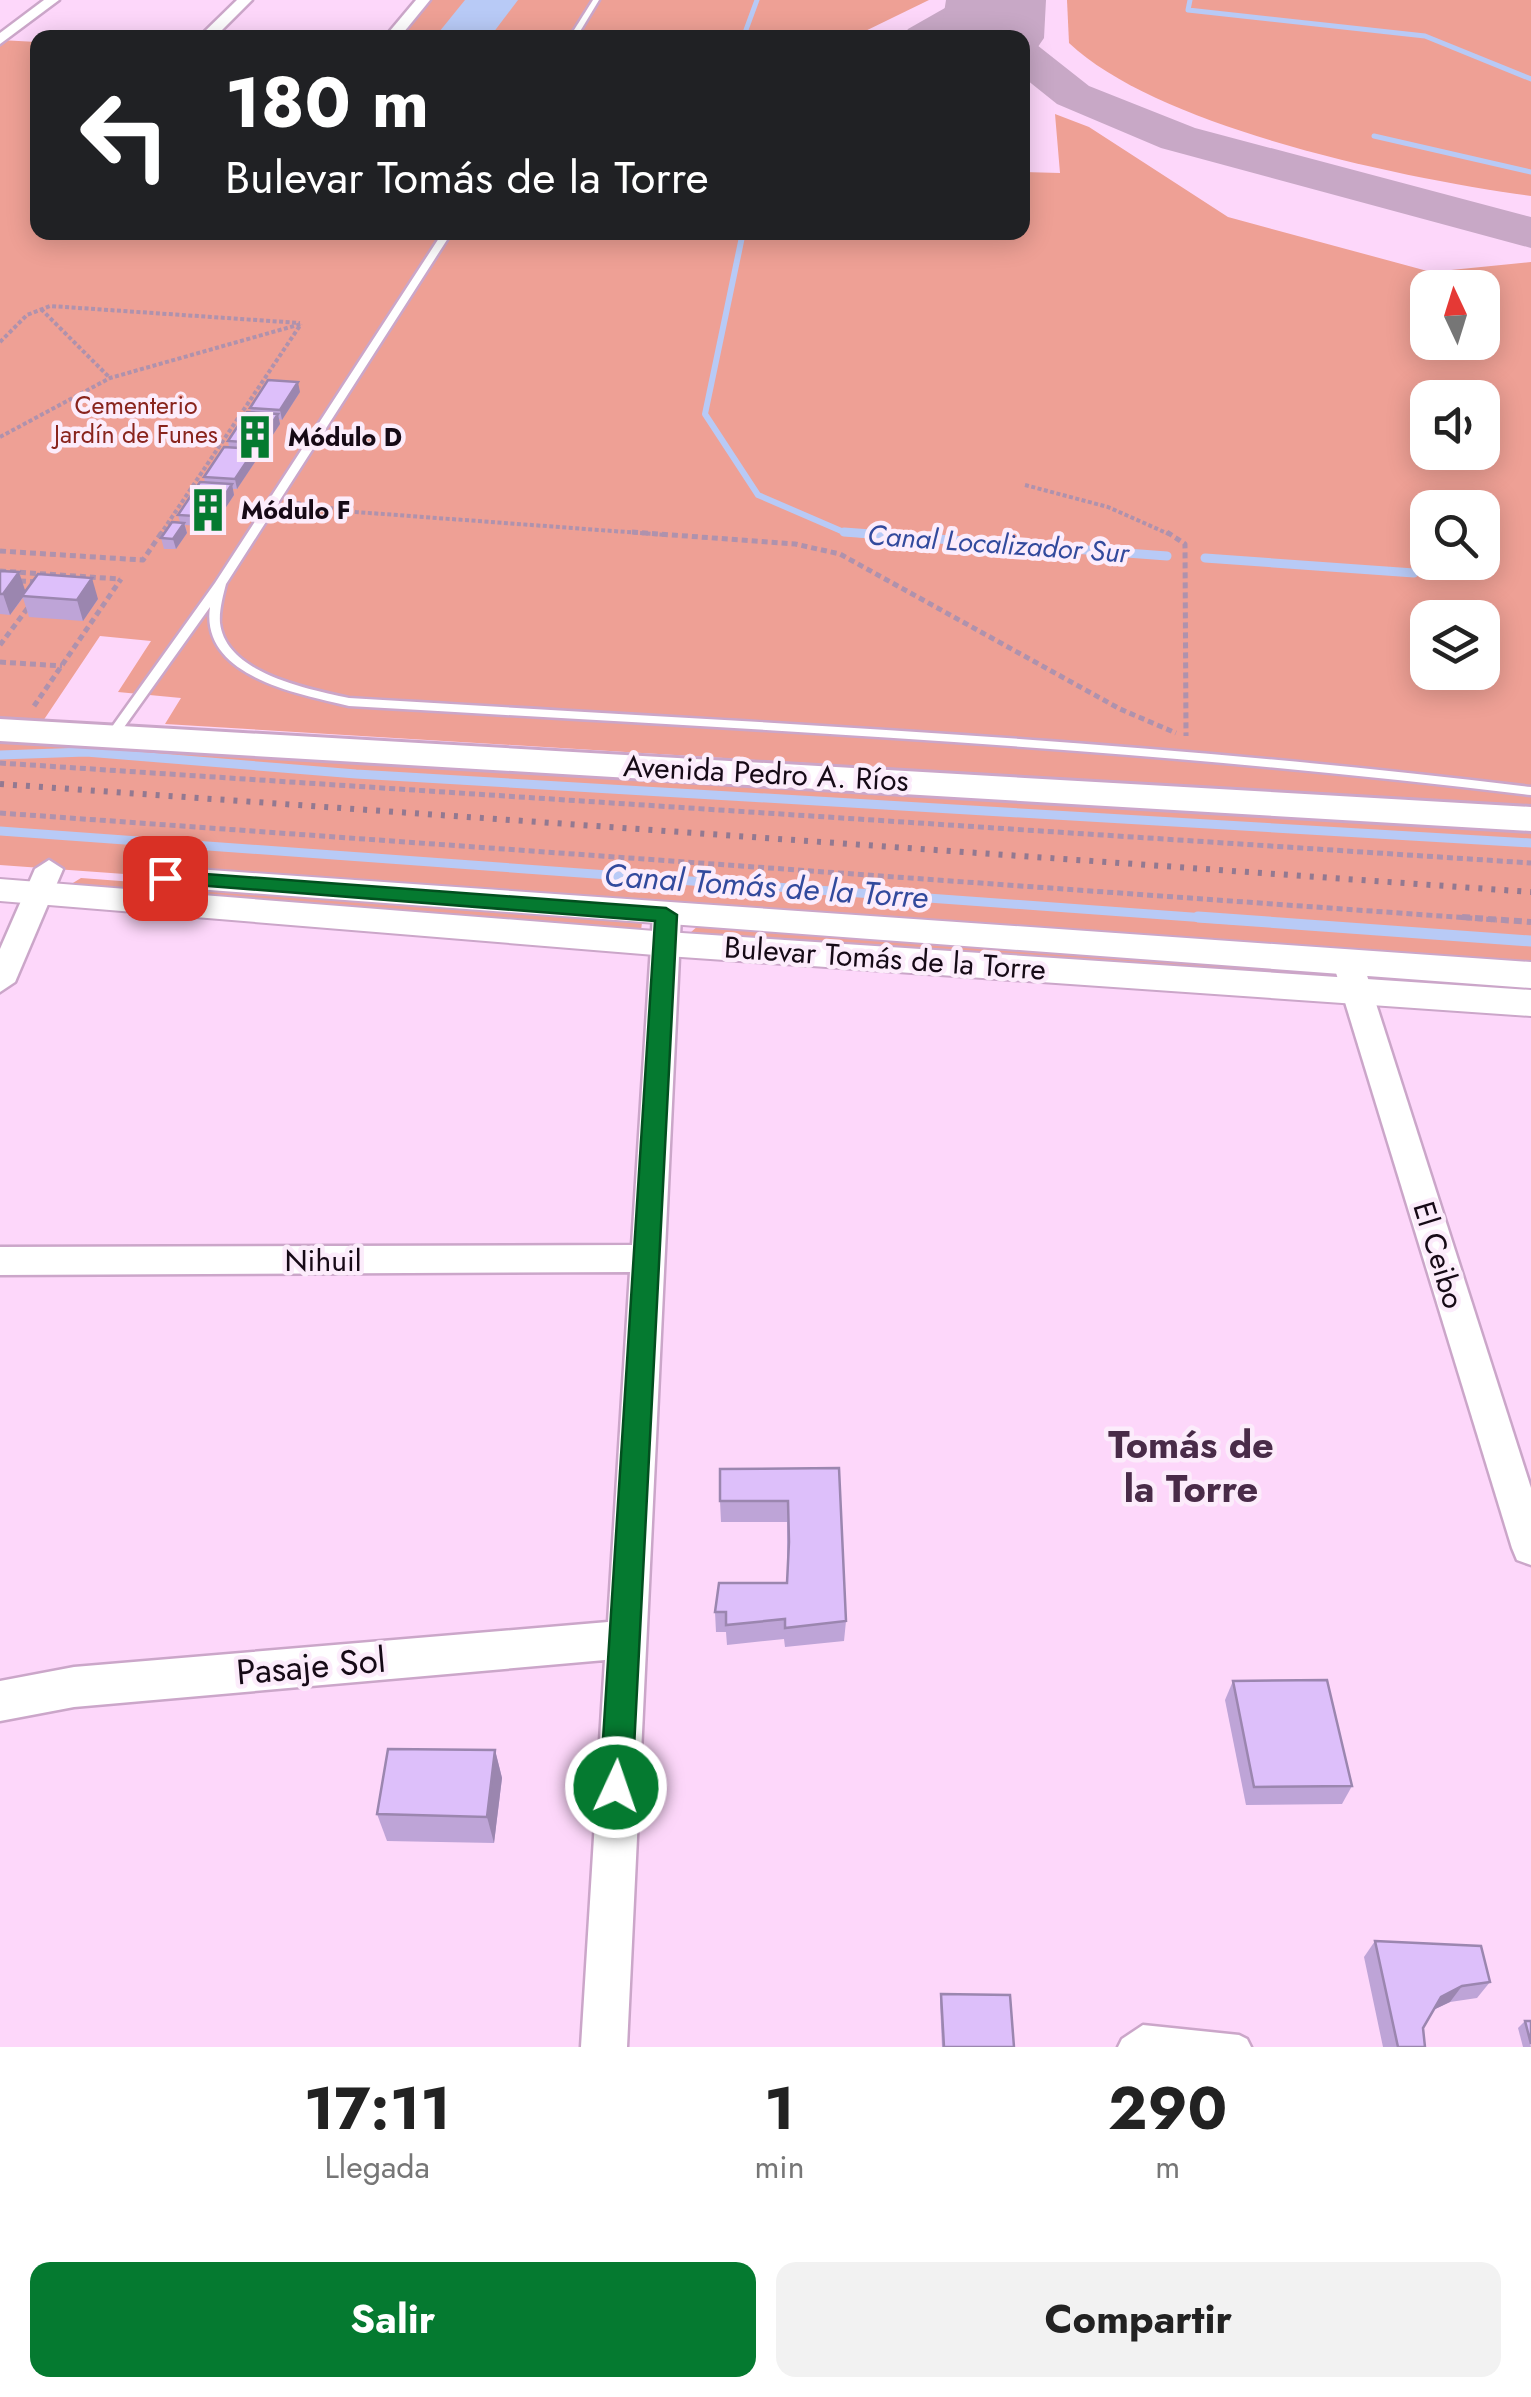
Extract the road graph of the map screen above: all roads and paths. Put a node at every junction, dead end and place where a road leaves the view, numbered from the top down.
1 (52, 0) edge
2 (245, 0) edge
3 (423, 0) edge
4 (596, 0) edge
5 (213, 30) edge
6 (398, 30) edge
7 (577, 30) edge
8 (0, 40) edge
9 (19, 41) dead end
10 (443, 240) edge
11 (40, 308) junction
12 (301, 324) junction
13 (0, 342) edge
14 (110, 378) junction
15 (0, 437) edge
16 (1025, 485) dead end
17 (276, 500) junction
18 (0, 551) edge
19 (66, 556) junction
20 (0, 571) edge
21 (52, 574) junction
22 (0, 580) edge
23 (46, 583) junction
24 (220, 584) junction
25 (0, 588) edge
26 (40, 591) junction
27 (93, 594) edge
28 (110, 596) junction
29 (0, 645) edge
30 (0, 662) edge
31 (62, 666) junction
32 (15, 721) edge
33 (113, 734) junction
34 (1186, 737) junction
35 (1196, 755) junction
36 (0, 763) edge
37 (1531, 791) edge
38 (0, 813) edge
39 (1531, 819) edge
40 (1531, 863) edge
41 (0, 864) edge
42 (44, 881) junction
43 (0, 890) edge
44 (1531, 922) edge
45 (667, 929) junction
46 (1531, 975) edge
47 (1352, 976) junction
48 (0, 982) edge
49 (1531, 1003) edge
50 (646, 1258) junction
51 (0, 1261) edge
52 (1531, 1548) edge
53 (624, 1639) junction
54 (0, 1700) edge
55 (604, 2047) edge
56 (1130, 2047) edge
57 (1239, 2047) edge

1 - 8 street
2 - 5 street
3 - 6 street
4 - 7 lane
8 - 9 street
10 - 17 lane
11 - 12 path
11 - 13 path
11 - 14 path
12 - 14 path
12 - 19 path
14 - 15 path
16 - 34 path
17 - 24 lane
17 - 34 path
18 - 19 path
19 - 21 path
20 - 21 path
21 - 23 path
21 - 28 path
22 - 23 path
23 - 26 path
24 - 33 lane
24 - 35 lane
25 - 26 path
26 - 29 path
27 - 28 path
28 - 31 path
30 - 31 path
31 - 32 path
32 - 33 main road, Avenida Pedro A. Ríos
33 - 39 main road, Avenida Pedro A. Ríos
34 - 35 path
35 - 37 lane
36 - 40 path
38 - 44 path
41 - 42 street, Bulevar Tomás de la Torre
42 - 43 street, Bulevar Tomás de la Torre
42 - 45 street, Bulevar Tomás de la Torre
42 - 48 street
45 - 47 street, Bulevar Tomás de la Torre
45 - 50 street
46 - 47 street, Bulevar Tomás de la Torre
47 - 49 street, Bulevar Tomás de la Torre
47 - 52 street, El Ceibo
50 - 51 street, Nihuil
50 - 53 street
53 - 54 street, Pasaje Sol
53 - 55 street
56 - 57 lane

